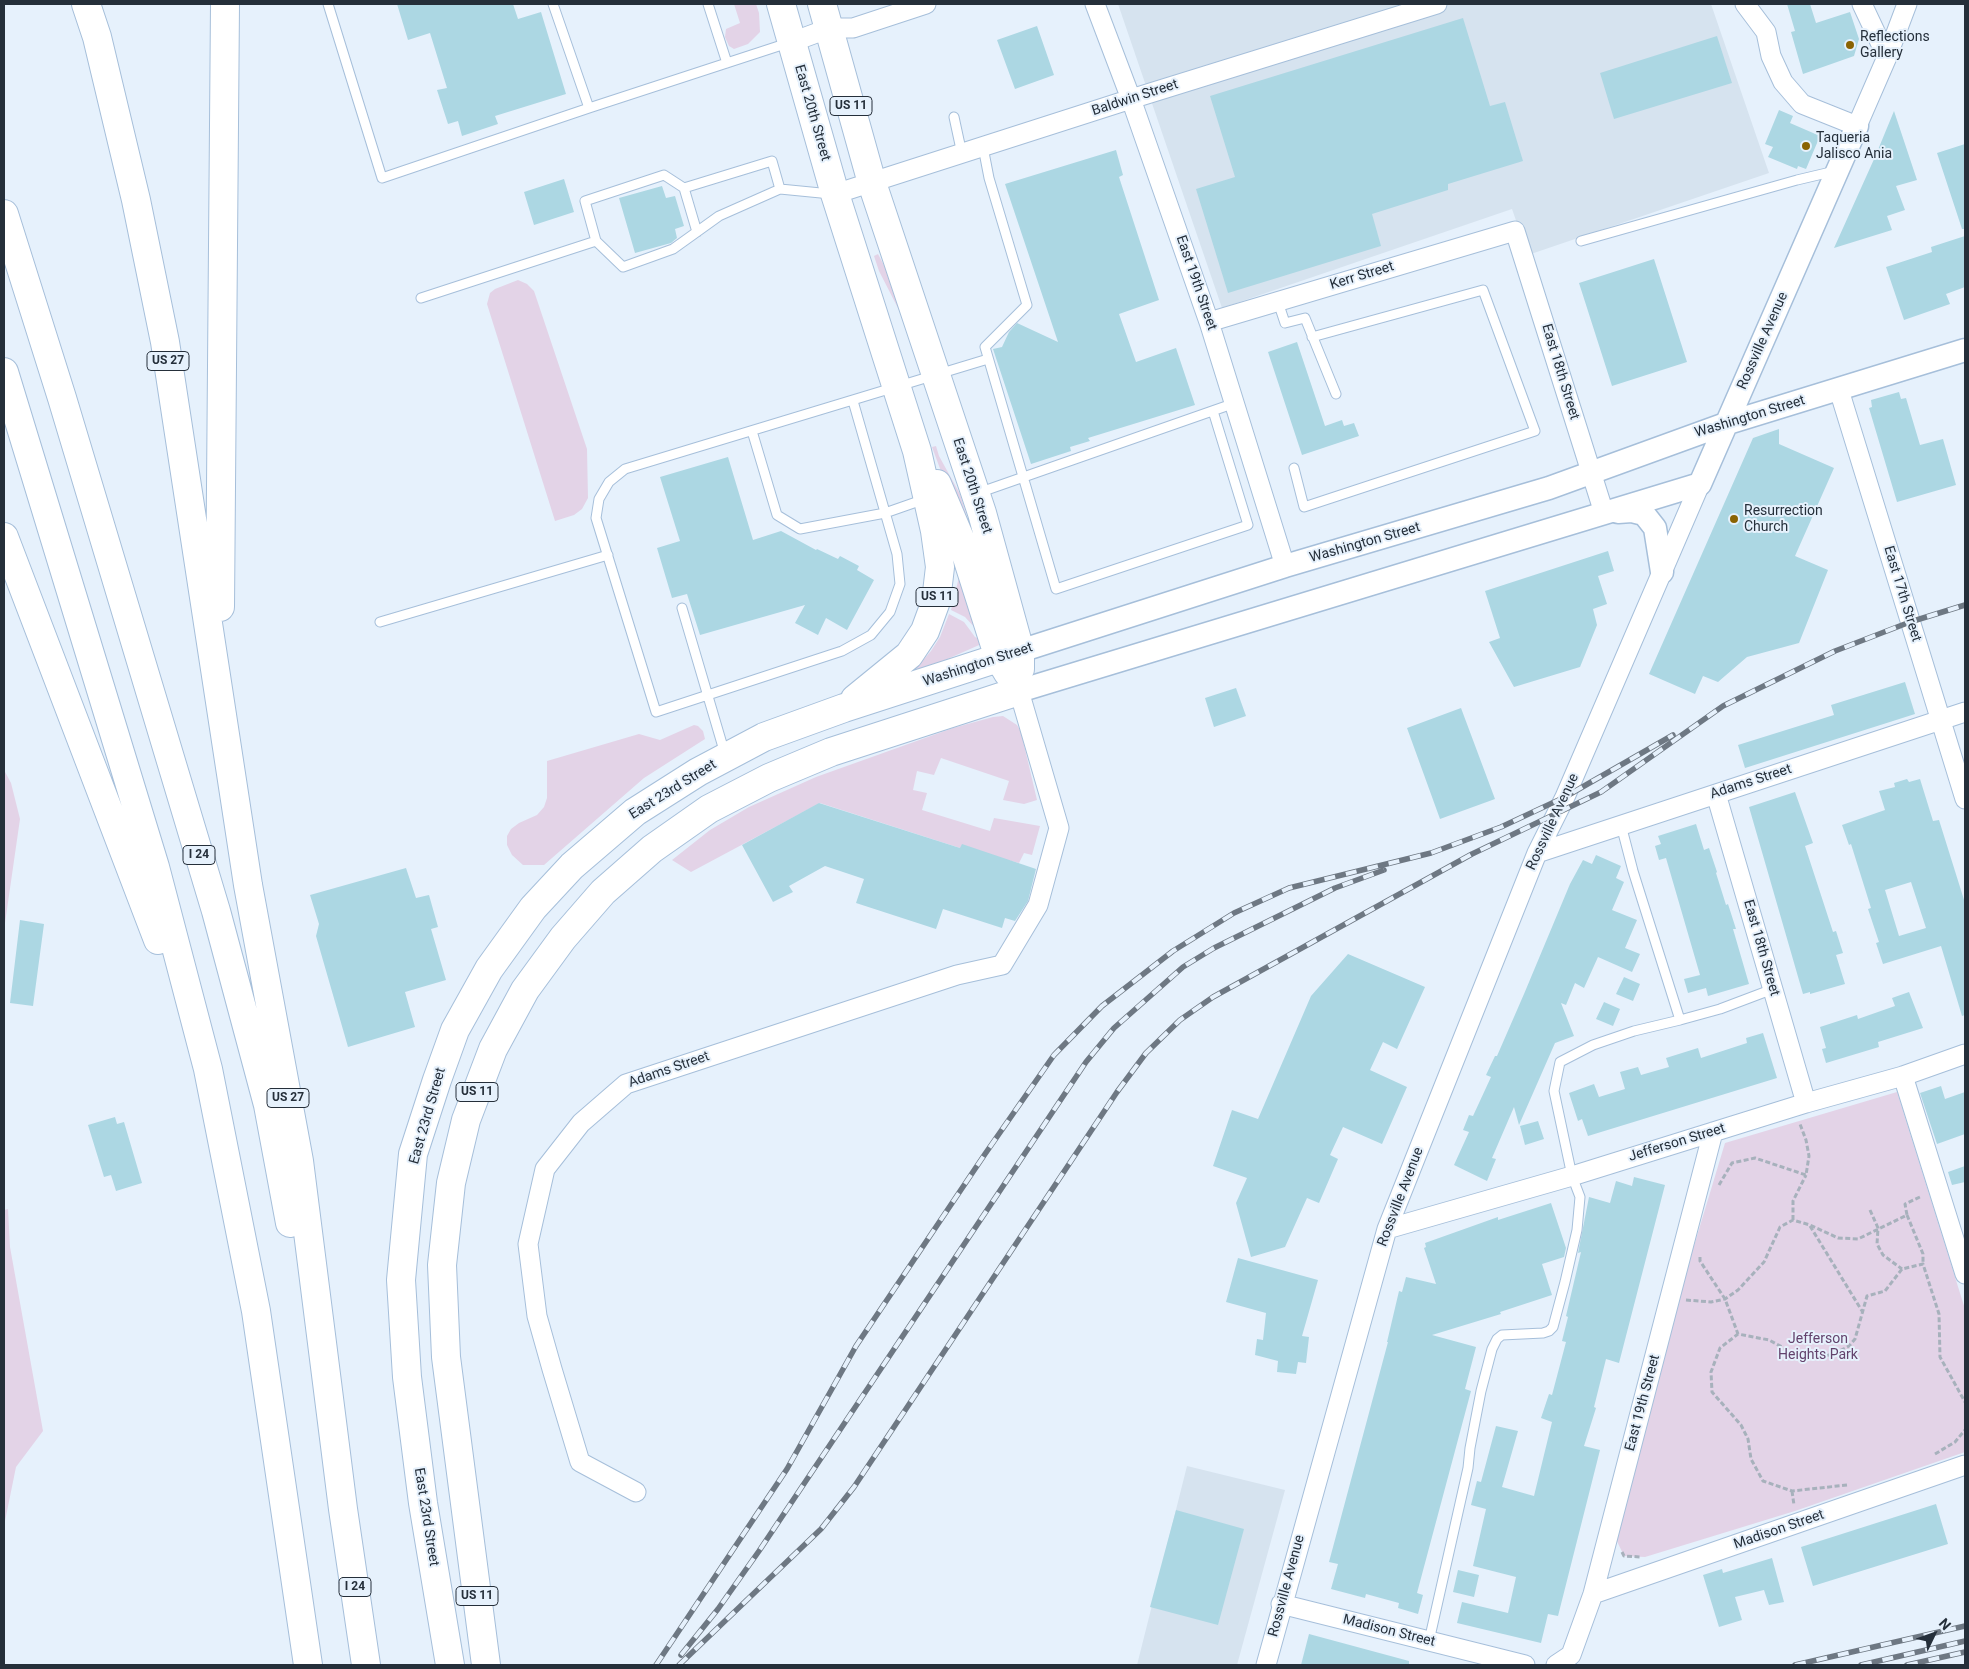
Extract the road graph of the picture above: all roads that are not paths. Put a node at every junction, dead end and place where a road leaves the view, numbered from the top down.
1 (86, 4) edge
2 (225, 4) edge
3 (328, 4) edge
4 (553, 4) edge
5 (708, 4) edge
6 (780, 4) edge
7 (926, 4) edge
8 (1095, 4) edge
9 (1437, 4) edge
10 (1745, 4) edge
11 (1907, 4) edge
12 (902, 8) edge
13 (1864, 8) edge
14 (826, 16) edge
15 (792, 42) junction
16 (1887, 57) junction
17 (727, 63) junction
18 (1131, 99) junction
19 (589, 108) junction
20 (954, 117) dead end
21 (1857, 126) junction
22 (983, 147) junction
23 (962, 154) junction
24 (1838, 170) junction
25 (872, 183) junction
26 (684, 188) junction
27 (780, 189) junction
28 (835, 194) junction
29 (4, 214) edge
30 (1515, 231) joint
31 (697, 232) junction
32 (596, 241) junction
33 (1581, 241) dead end
34 (422, 298) dead end
35 (1278, 302) junction
36 (1210, 322) junction
37 (1312, 337) junction
38 (1965, 350) edge
39 (988, 359) junction
40 (4, 372) edge
41 (936, 376) junction
42 (897, 388) junction
43 (1839, 390) junction
44 (1336, 394) dead end
45 (853, 401) junction
46 (1235, 403) junction
47 (1213, 411) junction
48 (1728, 423) junction
49 (752, 431) junction
50 (917, 451) junction
51 (1294, 468) dead end
52 (1591, 472) junction
53 (1024, 476) junction
54 (1700, 484) junction
55 (975, 494) junction
56 (928, 498) junction
57 (885, 513) junction
58 (1604, 513) junction
59 (4, 538) edge
60 (608, 555) junction
61 (1285, 566) junction
62 (1662, 572) junction
63 (682, 608) dead end
64 (380, 622) dead end
65 (1009, 655) junction
66 (219, 688) junction
67 (1019, 691) junction
68 (708, 694) junction
69 (844, 708) junction
70 (1965, 712) edge
71 (1940, 720) junction
72 (764, 737) joint
73 (726, 757) junction
74 (1716, 794) junction
75 (1965, 798) edge
76 (1621, 825) junction
77 (1537, 853) junction
78 (1002, 965) joint
79 (1773, 989) junction
80 (1680, 1020) junction
81 (1965, 1054) edge
82 (208, 1069) junction
83 (1903, 1076) junction
84 (1800, 1105) junction
85 (1713, 1132) junction
86 (1572, 1176) junction
87 (1387, 1229) junction
88 (1965, 1274) edge
89 (1965, 1465) edge
90 (636, 1492) dead end
91 (343, 1509) junction
92 (1593, 1594) junction
93 (1282, 1604) junction
94 (1429, 1641) junction
95 (308, 1665) edge
96 (366, 1665) edge
97 (450, 1665) edge
98 (486, 1665) edge
99 (1266, 1665) edge
100 (1525, 1665) edge
101 (1556, 1665) edge

1 - 66 main road, US 27
2 - 66 main road
3 - 19 lane
4 - 19 lane
5 - 17 lane
6 - 15 main road, East 20th Street / US 11
7 - 12 street
8 - 18 street, East 19th Street
9 - 18 street, Baldwin Street
10 - 21 street
11 - 16 street, Rossville Avenue
12 - 14 street
13 - 16 street
14 - 15 street
14 - 25 main road, East 20th Street / US 11
15 - 17 lane
15 - 28 main road, East 20th Street / US 11
16 - 21 street, Rossville Avenue
17 - 19 lane
18 - 22 street, Baldwin Street
18 - 36 street, East 19th Street
20 - 23 lane
21 - 24 street, Rossville Avenue
22 - 23 street, Baldwin Street
22 - 39 lane
23 - 25 street, Baldwin Street
24 - 33 lane
24 - 48 street, Rossville Avenue
25 - 28 street, Baldwin Street
25 - 41 main road, East 20th Street / US 11
26 - 27 lane
26 - 31 lane
26 - 32 lane
27 - 28 lane
27 - 31 lane
28 - 42 main road, East 20th Street / US 11
29 - 91 main road, I 24
30 - 35 street, Kerr Street
30 - 52 street, East 18th Street
31 - 32 lane
32 - 34 lane
35 - 36 street, Kerr Street
35 - 37 lane
36 - 46 street, East 19th Street
37 - 44 lane
37 - 51 lane
38 - 43 street, Washington Street
39 - 41 lane
39 - 53 lane
40 - 82 main road
41 - 42 lane
41 - 55 main road, East 20th Street / US 11
42 - 45 lane
42 - 50 main road, East 20th Street / US 11
43 - 48 street, Washington Street
43 - 71 street, East 17th Street
45 - 49 lane
45 - 57 lane
46 - 47 lane
46 - 61 street, East 19th Street
47 - 53 lane
47 - 53 lane
48 - 52 street, Washington Street
48 - 54 street, Rossville Avenue
49 - 57 lane
49 - 60 lane
50 - 56 main road, US 11
50 - 65 main road
52 - 58 street, East 18th Street
52 - 61 street, Washington Street
53 - 55 lane
54 - 58 street
54 - 62 street, Rossville Avenue
55 - 65 main road, East 20th Street / US 11
56 - 57 lane
56 - 69 main road, US 11
57 - 68 lane
58 - 62 street
58 - 67 street
59 - 82 main road
60 - 64 lane
60 - 68 lane
61 - 65 street, Washington Street
62 - 77 street, Rossville Avenue
63 - 68 lane
65 - 67 main road, East 20th Street / US 11
65 - 69 main road, Washington Street
66 - 91 main road, US 27
67 - 78 street, East 20th Street
67 - 98 main road, US 11
68 - 73 lane
69 - 72 main road, Washington Street / US 11
70 - 71 street, Adams Street
71 - 74 street, Adams Street
71 - 75 street, East 17th Street
72 - 73 main road, East 23rd Street / US 11
73 - 97 main road, East 23rd Street / US 11
74 - 76 street, Adams Street
74 - 79 street, East 18th Street
76 - 77 street, Adams Street
76 - 80 lane
77 - 87 street, Rossville Avenue
78 - 90 street, Adams Street
79 - 80 lane
79 - 84 street, East 18th Street
80 - 86 lane
81 - 83 street, Jefferson Street
82 - 95 main road
83 - 84 street, Jefferson Street
83 - 88 street
84 - 85 street, Jefferson Street
85 - 86 street, Jefferson Street
85 - 92 street, East 19th Street
86 - 87 street, Jefferson Street
86 - 94 lane
87 - 93 street, Rossville Avenue
89 - 92 street, Madison Street
91 - 96 main road, I 24
92 - 101 street, East 19th Street
93 - 94 street, Madison Street
93 - 99 street, Rossville Avenue
94 - 100 street, Madison Street

